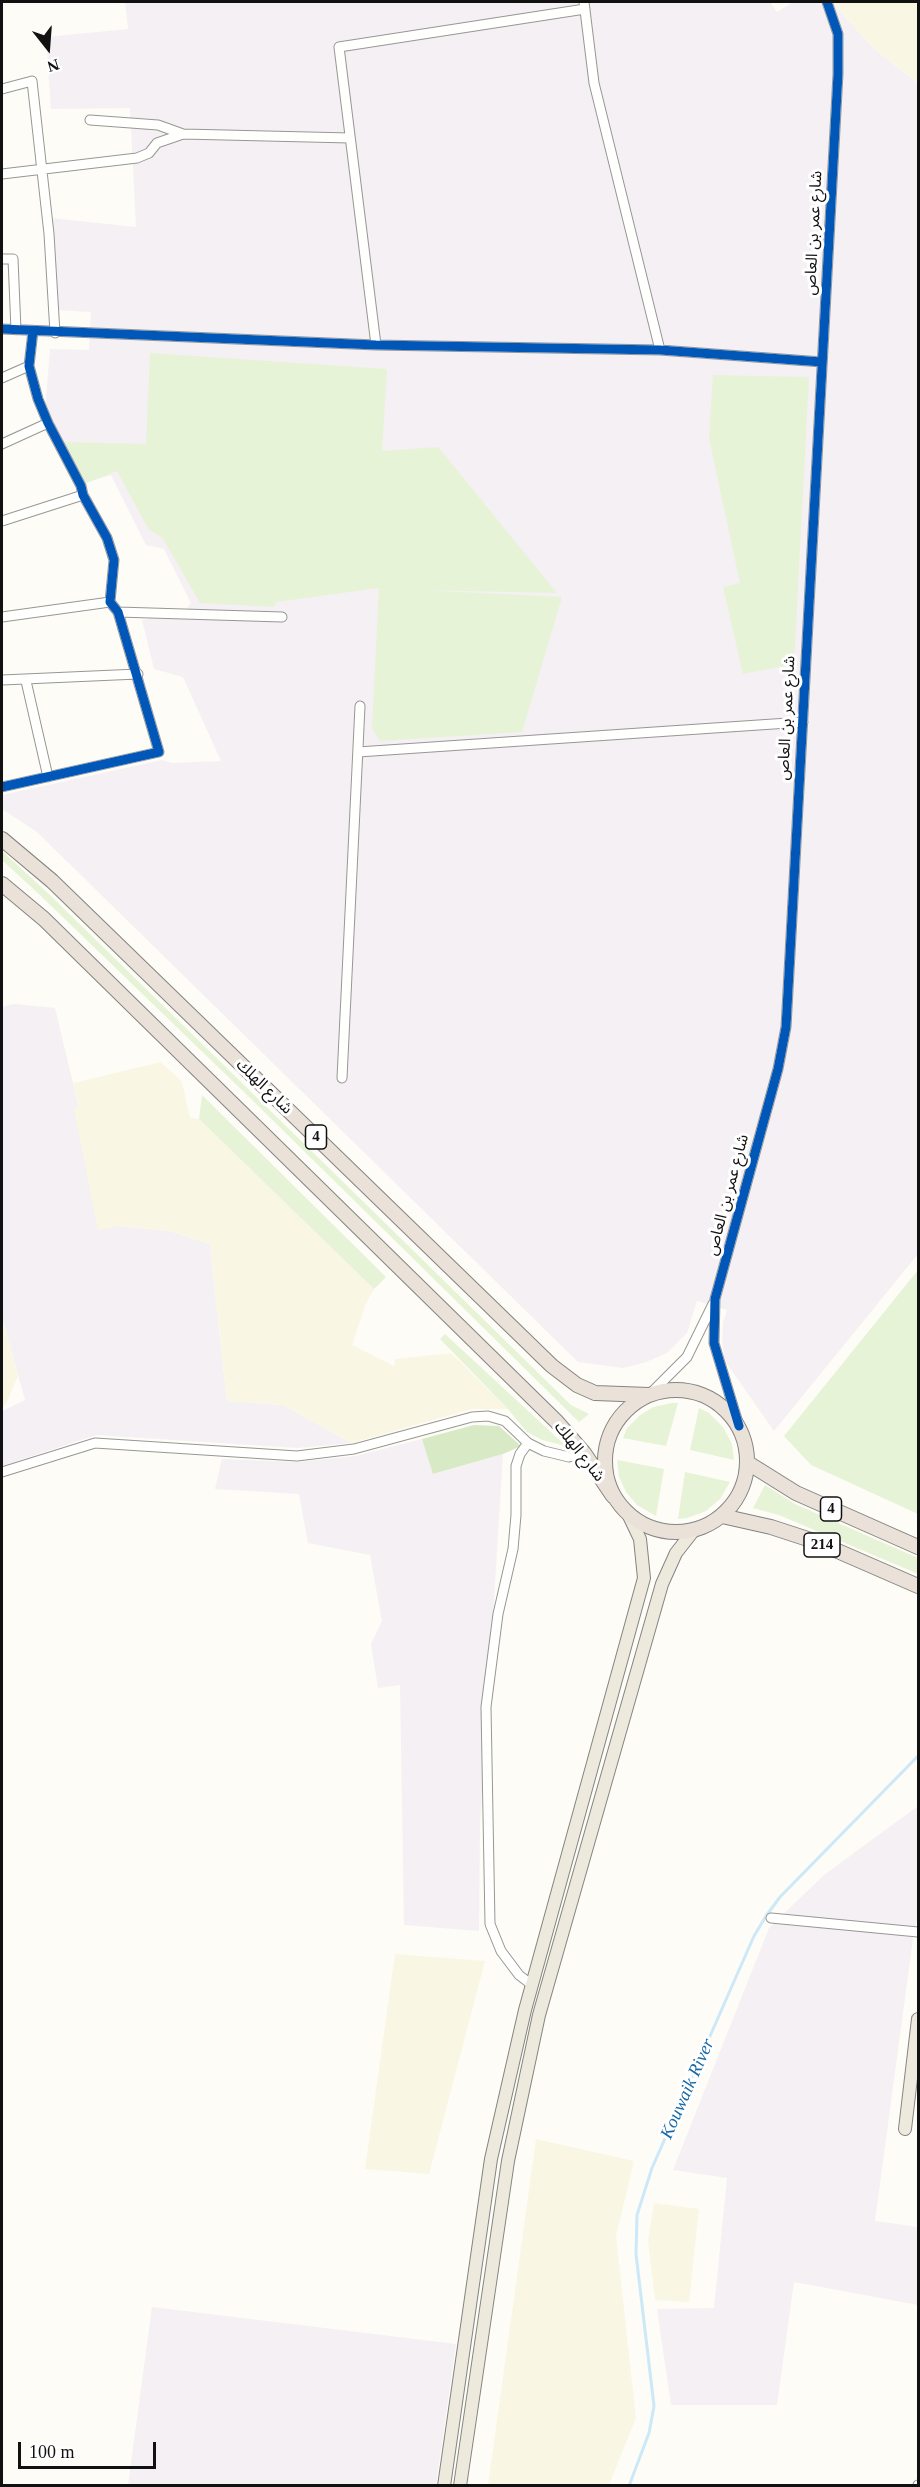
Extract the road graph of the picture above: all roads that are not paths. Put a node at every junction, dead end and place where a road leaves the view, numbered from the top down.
1 (827, 2) edge
2 (584, 5) edge
3 (2, 88) edge
4 (90, 120) dead end
5 (183, 134) junction
6 (350, 138) junction
7 (42, 170) junction
8 (2, 174) edge
9 (2, 259) edge
10 (2, 329) edge
11 (16, 330) junction
12 (33, 331) junction
13 (55, 333) junction
14 (376, 345) junction
15 (660, 350) junction
16 (822, 362) junction
17 (29, 366) junction
18 (2, 378) edge
19 (48, 423) junction
20 (2, 444) edge
21 (83, 495) junction
22 (2, 521) edge
23 (110, 602) junction
24 (118, 612) junction
25 (2, 617) edge
26 (282, 617) dead end
27 (138, 674) junction
28 (2, 680) edge
29 (26, 681) junction
30 (360, 706) dead end
31 (803, 722) junction
32 (358, 752) junction
33 (48, 777) junction
34 (2, 788) edge
35 (2, 839) edge
36 (2, 884) edge
37 (342, 1078) dead end
38 (715, 1299) junction
39 (649, 1395) junction
40 (739, 1426) junction
41 (528, 1443) junction
42 (584, 1453) junction
43 (748, 1463) junction
44 (2, 1472) edge
45 (613, 1496) junction
46 (629, 1516) junction
47 (722, 1516) junction
48 (694, 1530) junction
49 (918, 1546) edge
50 (918, 1587) edge
51 (771, 1918) dead end
52 (918, 1932) edge
53 (532, 1985) junction
54 (918, 2019) edge
55 (905, 2129) dead end
56 (444, 2486) edge
57 (460, 2486) edge

1 - 16 street, شارع عمر بن العاص
2 - 6 street
2 - 15 street
3 - 7 street
4 - 5 street
5 - 6 street
5 - 7 street
6 - 14 street
7 - 8 street
7 - 13 street
9 - 11 street
10 - 11 street
11 - 12 street
12 - 13 street
12 - 17 street
13 - 14 street
14 - 15 street
15 - 16 street
16 - 31 street, شارع عمر بن العاص
17 - 18 street
17 - 19 street
19 - 20 street
19 - 21 street
21 - 22 street
21 - 23 street
23 - 24 street
23 - 25 street
24 - 26 street
24 - 27 street
27 - 29 street
27 - 33 street
28 - 29 street
29 - 33 street
30 - 32 street
31 - 32 street
31 - 38 street, شارع عمر بن العاص
32 - 37 street
33 - 34 street
35 - 39 highway, شارع الهلك / 4
36 - 42 highway, شارع الهلك / 4
38 - 39 street
38 - 40 street, شارع عمر بن العاص
39 - 40 highway
39 - 45 highway
40 - 43 highway
41 - 42 street
41 - 44 street
41 - 53 street
42 - 45 highway, شارع الهلك / 4
43 - 47 highway
43 - 49 highway, 4
45 - 46 highway
46 - 48 highway
46 - 53 main road
47 - 48 highway
47 - 50 highway, 214
48 - 57 main road
51 - 52 street
53 - 56 main road
54 - 55 main road

